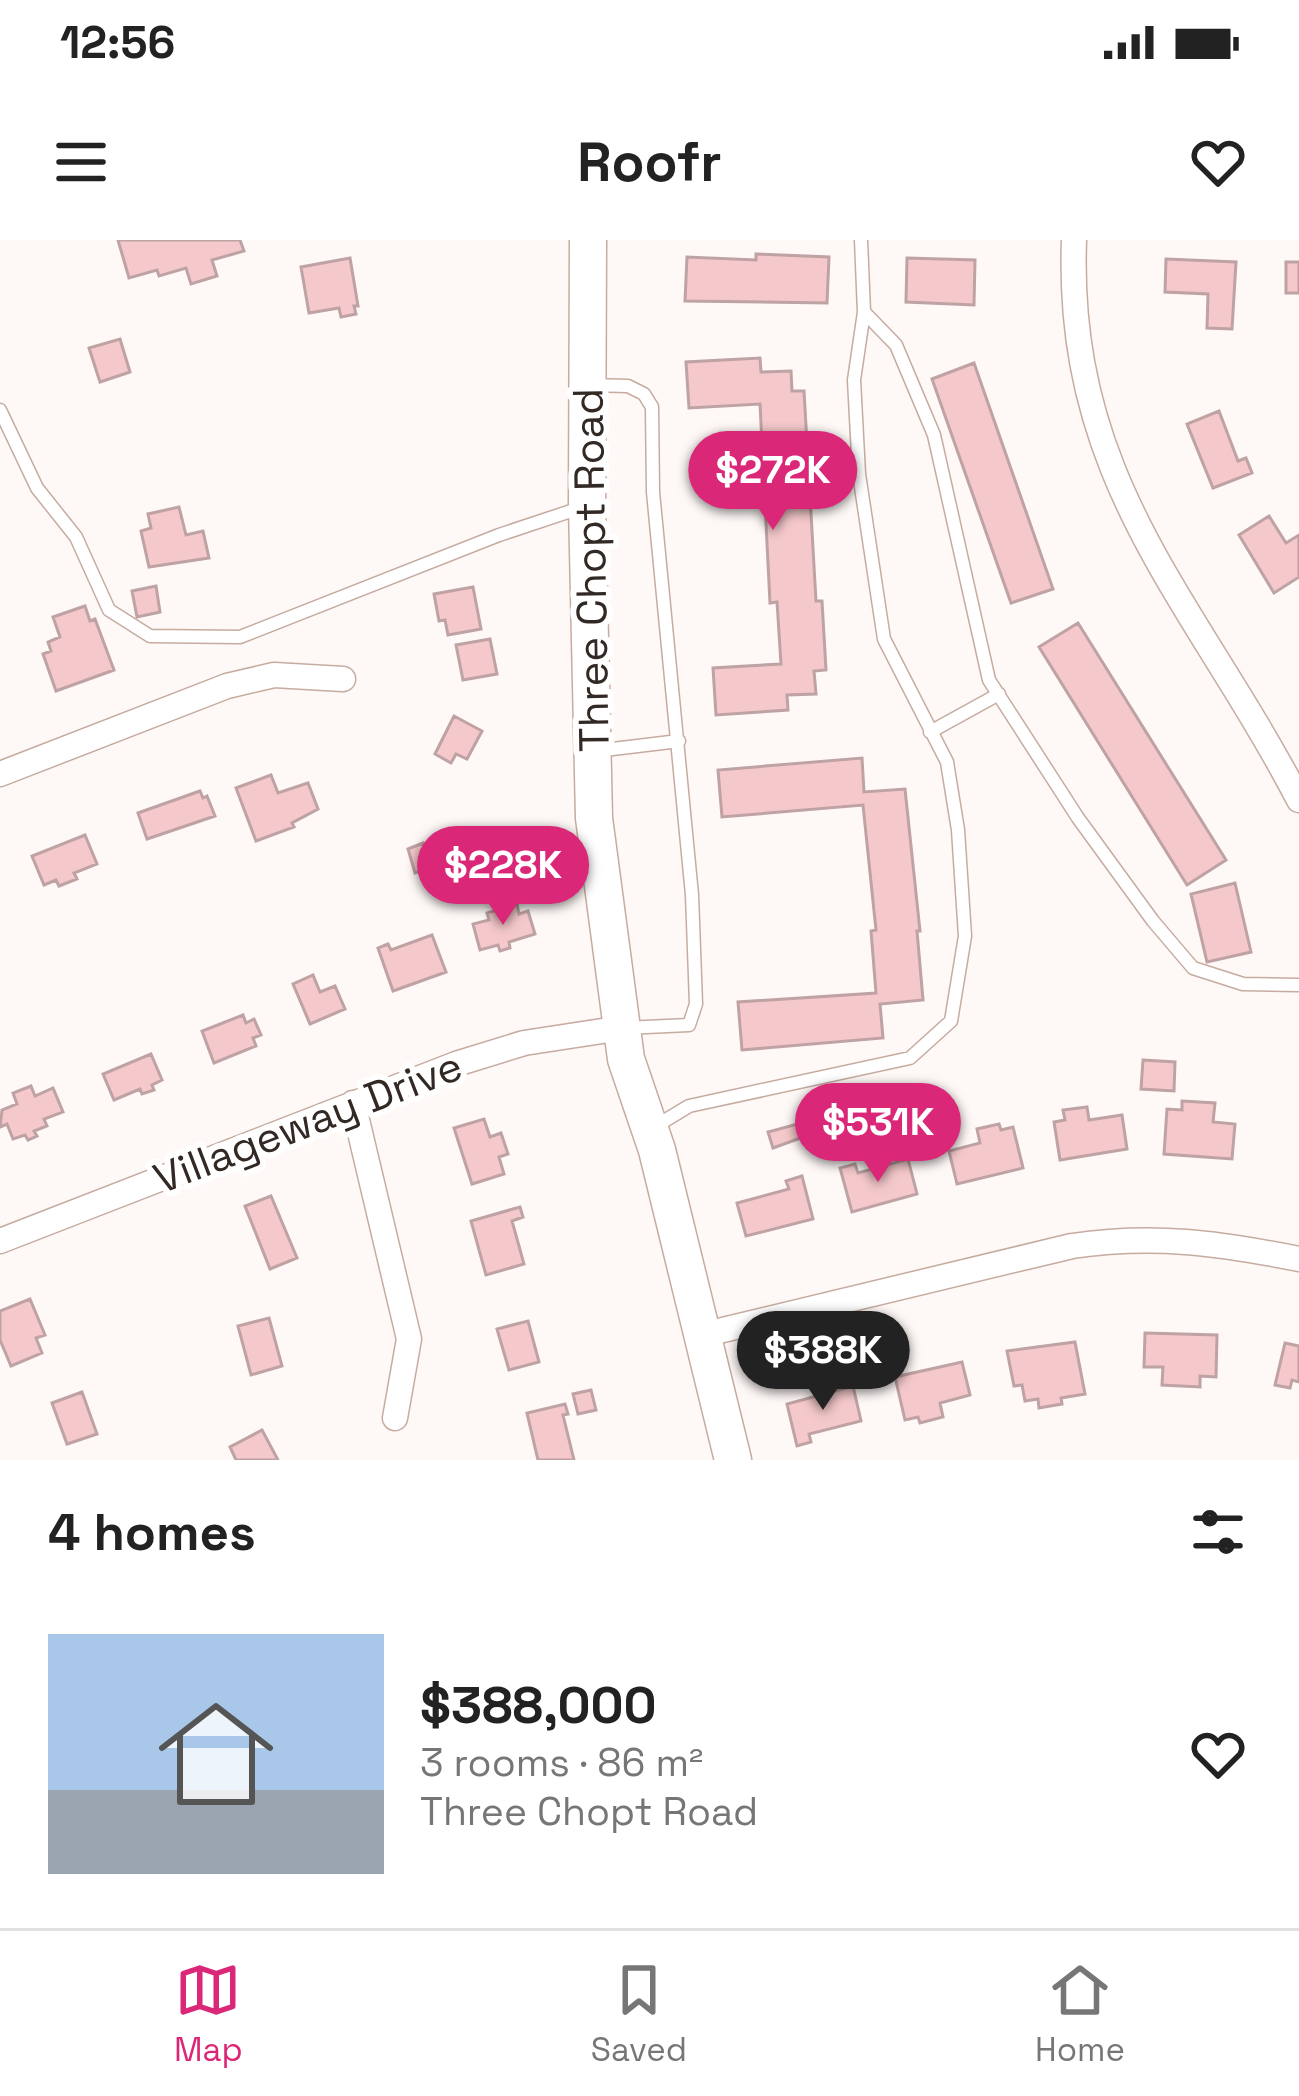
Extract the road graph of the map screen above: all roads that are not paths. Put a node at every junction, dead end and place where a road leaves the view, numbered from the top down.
1 (588, 240) edge
2 (861, 240) edge
3 (1074, 240) edge
4 (864, 312) junction
5 (588, 385) junction
6 (0, 410) edge
7 (587, 506) junction
8 (344, 679) dead end
9 (999, 694) junction
10 (930, 732) junction
11 (679, 742) junction
12 (595, 751) junction
13 (0, 774) edge
14 (1299, 800) edge
15 (1299, 986) edge
16 (622, 1028) junction
17 (353, 1103) junction
18 (650, 1130) junction
19 (0, 1240) edge
20 (1299, 1259) edge
21 (702, 1335) junction
22 (394, 1418) dead end
23 (733, 1460) edge

1 - 5 main road, Three Chopt Road
2 - 4 lane
3 - 14 street
4 - 9 lane
4 - 10 lane
5 - 7 main road, Three Chopt Road
5 - 11 lane
6 - 7 lane
7 - 12 main road, Three Chopt Road
8 - 13 street
9 - 10 lane
9 - 15 lane
10 - 18 lane
11 - 12 lane
11 - 16 lane
12 - 16 main road, Three Chopt Road
16 - 17 street, Villageway Drive
16 - 18 main road, Three Chopt Road
17 - 19 street, Villageway Drive
17 - 22 street
18 - 21 main road, Three Chopt Road
20 - 21 street
21 - 23 main road, Three Chopt Road

